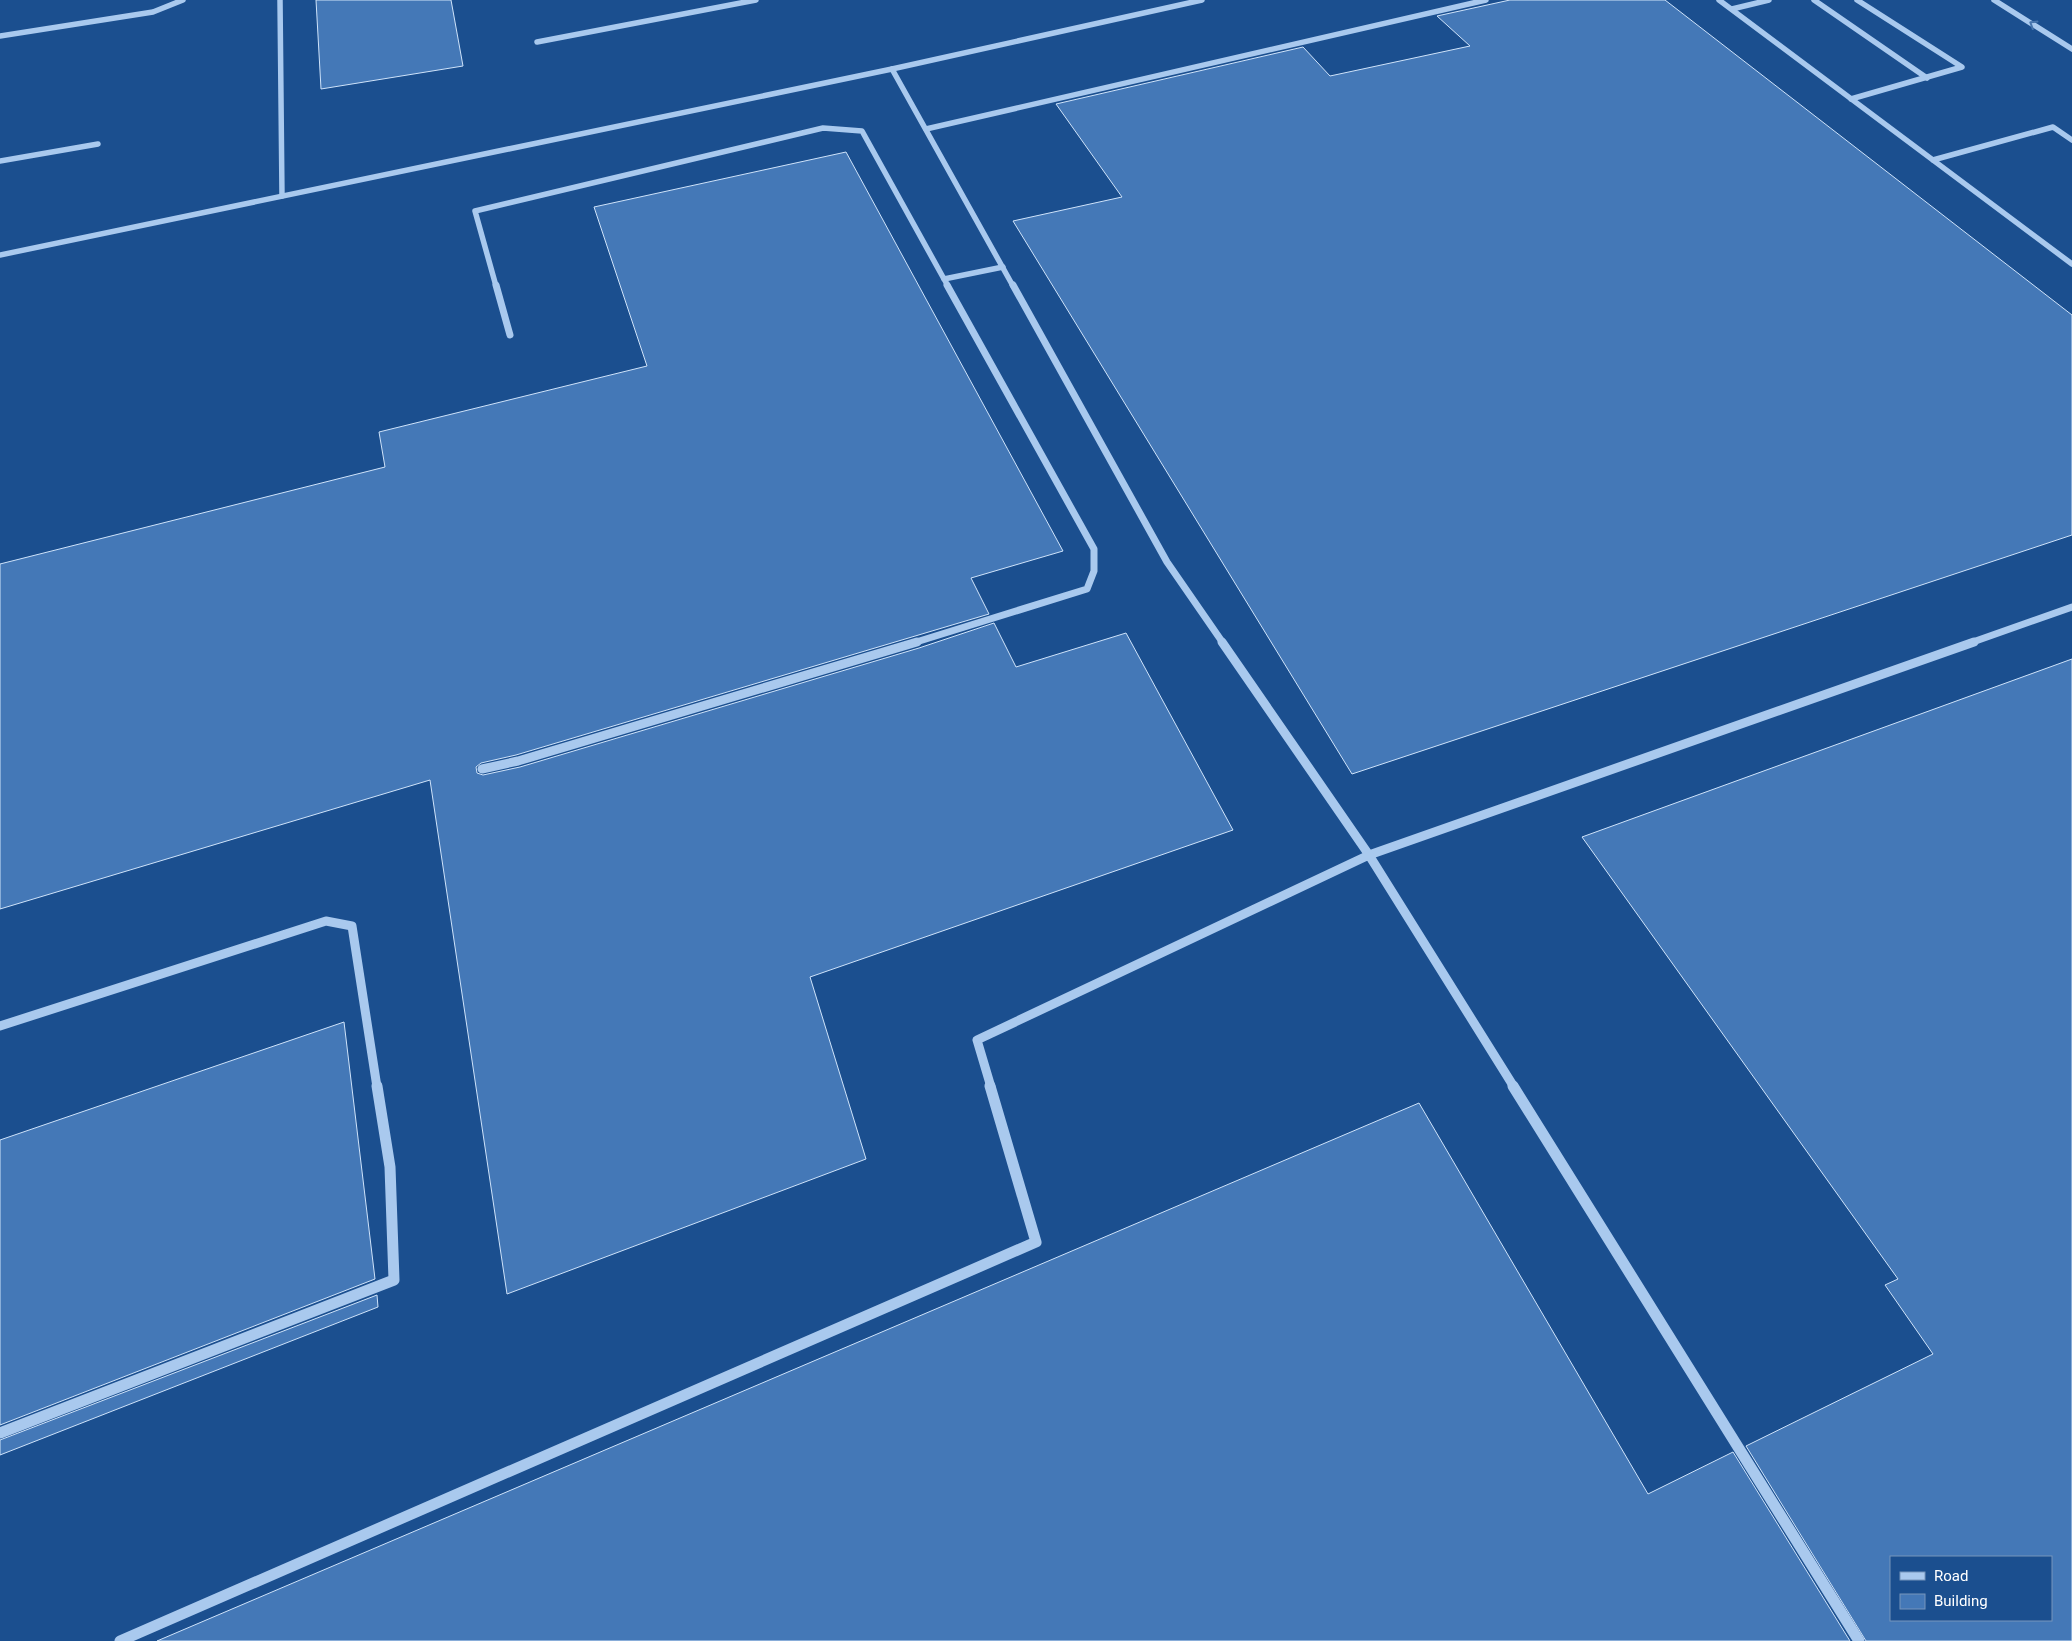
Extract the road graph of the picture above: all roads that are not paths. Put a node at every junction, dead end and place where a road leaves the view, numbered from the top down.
1 (183, 0) edge
2 (280, 0) edge
3 (756, 0) edge
4 (1202, 0) edge
5 (1486, 0) edge
6 (1719, 0) edge
7 (1769, 0) edge
8 (1814, 0) edge
9 (1856, 0) edge
10 (1994, 0) edge
11 (1732, 10) junction
12 (0, 36) edge
13 (537, 42) dead end
14 (2072, 49) edge
15 (892, 69) junction
16 (1927, 78) junction
17 (1851, 99) junction
18 (926, 129) junction
19 (2072, 140) edge
20 (98, 144) dead end
21 (1933, 160) junction
22 (0, 161) edge
23 (282, 196) junction
24 (0, 255) edge
25 (2072, 264) edge
26 (1003, 267) junction
27 (944, 279) junction
28 (510, 335) dead end
29 (2072, 606) edge
30 (482, 769) dead end
31 (1369, 855) junction
32 (0, 1026) edge
33 (0, 1433) edge
34 (120, 1641) edge
35 (1859, 1641) edge

1 - 12 street
2 - 23 street
3 - 13 street
4 - 15 street
5 - 18 street
6 - 11 street
7 - 11 street
8 - 16 street
9 - 16 street
14 -> 10 street
11 - 17 street
15 - 18 street
15 - 23 street
16 - 17 street
17 - 21 street
18 - 26 street
19 - 21 street
20 - 22 street
21 - 25 street
23 - 24 street
26 - 27 street
26 - 31 street
27 - 28 street
27 - 30 street
29 - 31 street
31 - 34 street
31 - 35 street
32 - 33 street

